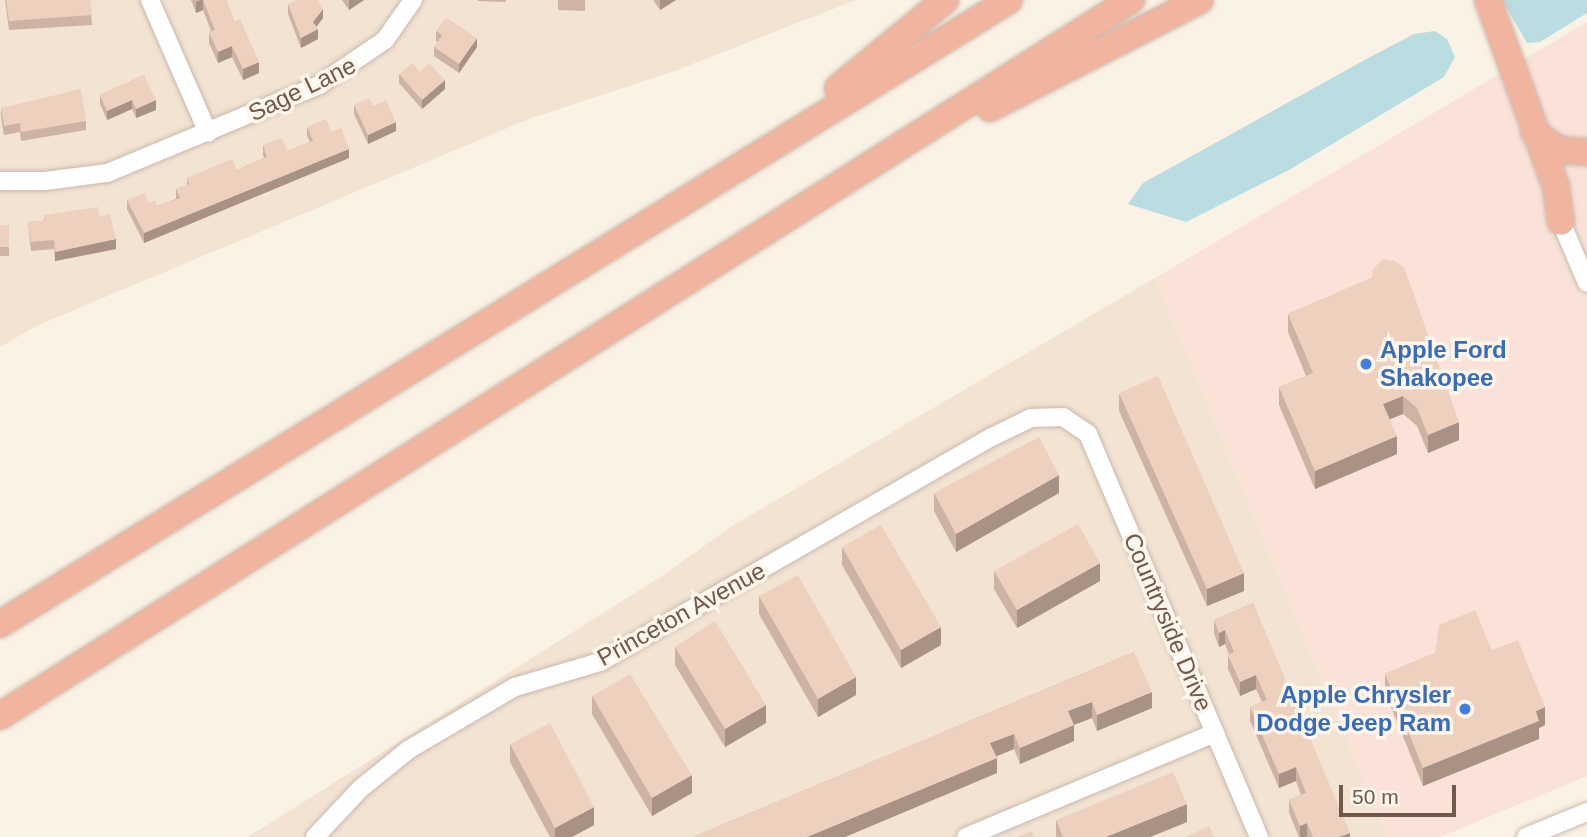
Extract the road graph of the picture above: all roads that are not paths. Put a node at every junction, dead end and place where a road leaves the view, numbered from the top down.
1 (150, 0) edge
2 (413, 0) edge
3 (945, 0) edge
4 (1009, 0) edge
5 (1131, 0) edge
6 (1200, 0) edge
7 (1488, 0) edge
8 (1534, 132) junction
9 (208, 133) junction
10 (1587, 152) edge
11 (753, 156) junction
12 (0, 181) edge
13 (1561, 222) joint
14 (753, 239) junction
15 (1587, 283) edge
16 (1063, 418) joint
17 (0, 624) edge
18 (0, 716) edge
19 (1215, 733) junction
20 (1587, 812) edge
21 (315, 837) edge
22 (966, 837) edge
23 (1259, 837) edge
24 (1526, 837) edge

1 - 9 street
2 - 9 street, Sage Lane
3 - 11 highway
4 - 11 highway
5 - 14 highway
6 - 14 highway
7 - 8 highway
8 - 10 highway
8 - 13 highway
9 - 12 street, Sage Lane
11 - 17 highway
13 - 15 street
14 - 18 highway
16 - 19 street, Countryside Drive
16 - 21 street, Princeton Avenue
19 - 22 street
19 - 23 street, Countryside Drive
20 - 24 street

